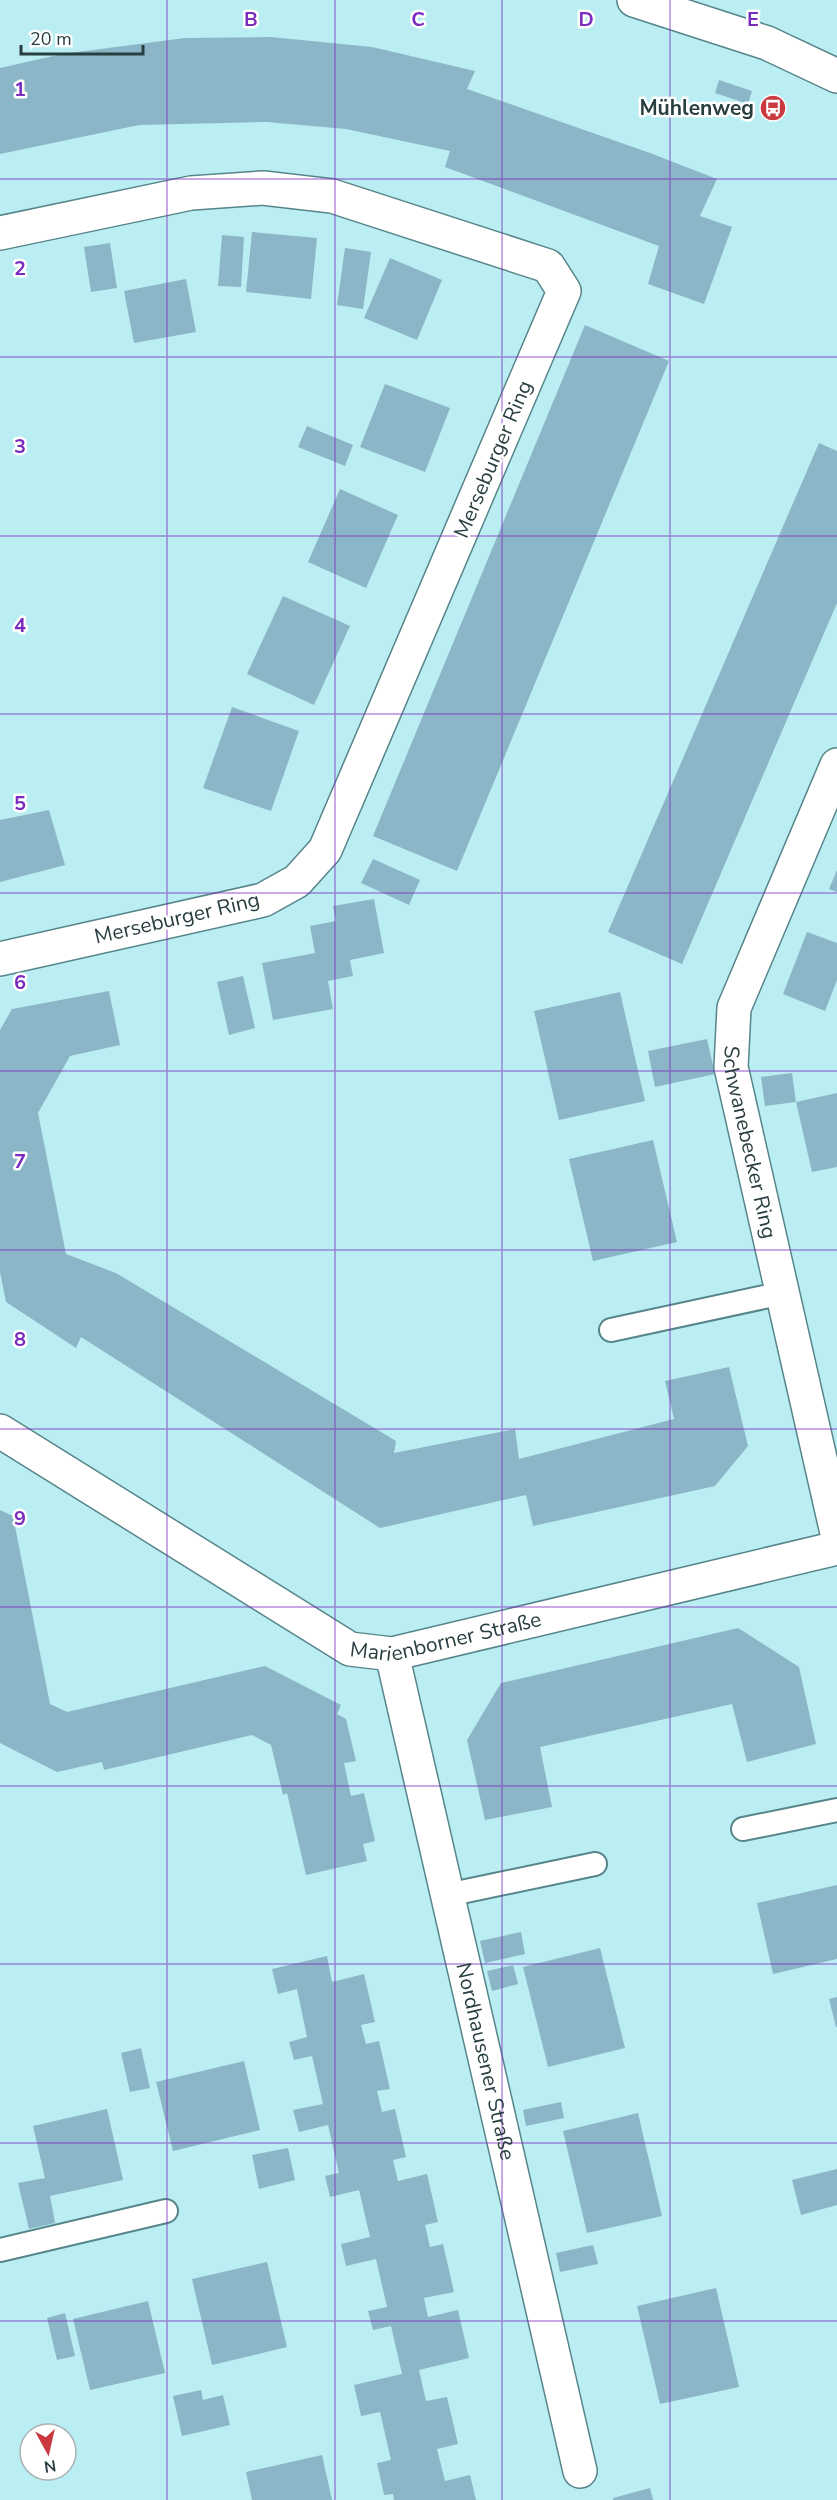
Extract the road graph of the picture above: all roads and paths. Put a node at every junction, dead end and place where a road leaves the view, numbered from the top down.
1 (634, 0) edge
2 (837, 76) edge
3 (0, 233) edge
4 (837, 765) edge
5 (0, 959) edge
6 (783, 1293) junction
7 (611, 1330) dead end
8 (0, 1431) edge
9 (837, 1533) edge
10 (837, 1548) edge
11 (392, 1654) junction
12 (837, 1810) edge
13 (743, 1829) dead end
14 (595, 1864) dead end
15 (447, 1895) junction
16 (166, 2211) dead end
17 (0, 2250) edge
18 (580, 2471) dead end

1 - 2 street
3 - 5 street, Merseburger Ring
4 - 6 street, Schwanebecker Ring
6 - 7 lane
6 - 9 street, Schwanebecker Ring
8 - 11 street, Marienborner Straße
10 - 11 street, Marienborner Straße
11 - 15 street, Nordhausener Straße
12 - 13 lane
14 - 15 lane
15 - 18 street, Nordhausener Straße
16 - 17 lane

